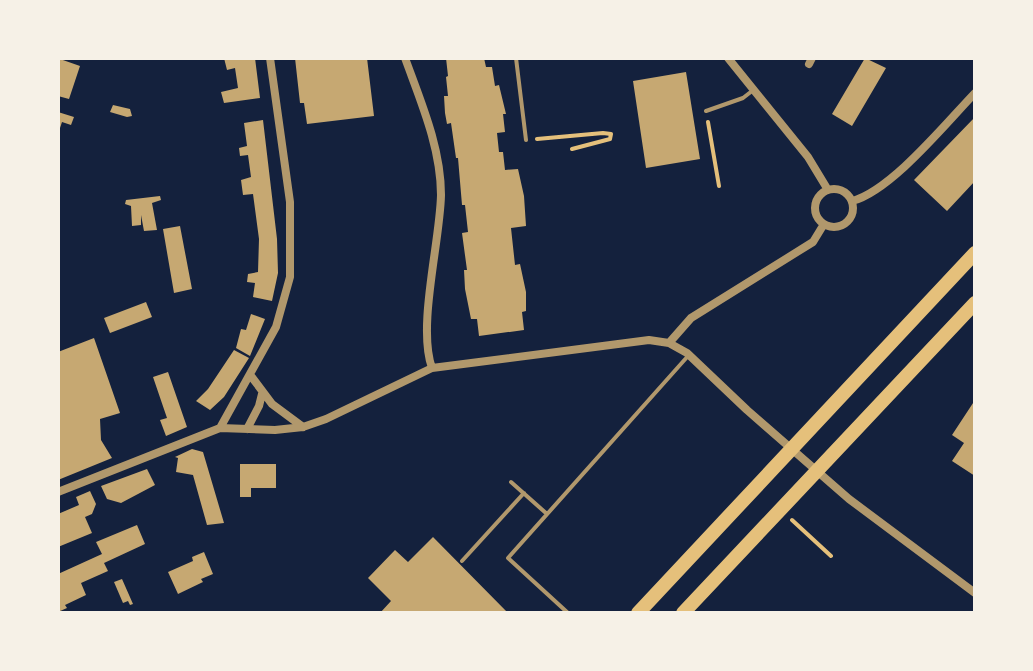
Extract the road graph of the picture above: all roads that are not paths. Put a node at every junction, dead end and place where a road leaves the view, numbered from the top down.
1 (270, 58) edge
2 (405, 58) edge
3 (516, 58) edge
4 (728, 58) edge
5 (754, 90) junction
6 (975, 93) edge
7 (706, 111) road end
8 (526, 140) road end
9 (828, 190) junction
10 (852, 201) junction
11 (824, 224) junction
12 (975, 253) edge
13 (975, 303) edge
14 (669, 343) junction
15 (689, 354) junction
16 (432, 368) junction
17 (251, 376) junction
18 (262, 394) junction
19 (303, 427) junction
20 (220, 428) junction
21 (247, 429) junction
22 (792, 449) junction
23 (816, 470) junction
24 (511, 482) dead end
25 (58, 492) edge
26 (524, 493) junction
27 (547, 514) junction
28 (462, 561) dead end
29 (975, 593) edge
30 (568, 613) edge
31 (638, 613) edge
32 (683, 613) edge

1 - 17 street
2 - 16 street
3 - 8 lane
4 - 5 street
5 - 7 lane
5 - 9 street
6 - 10 street
9 - 10 street
9 - 11 street
10 - 11 street
11 - 14 street
12 - 22 main road
13 - 23 main road
14 - 15 street
14 - 16 street
15 - 22 street
15 - 27 lane
16 - 19 street
17 - 18 street
17 - 20 street
18 - 19 street
18 - 21 street
19 - 21 street
20 - 21 street
20 - 25 street
22 - 23 street
22 - 31 main road
23 - 29 street
23 - 32 main road
24 - 26 lane
26 - 27 lane
26 - 28 lane
27 - 30 lane

